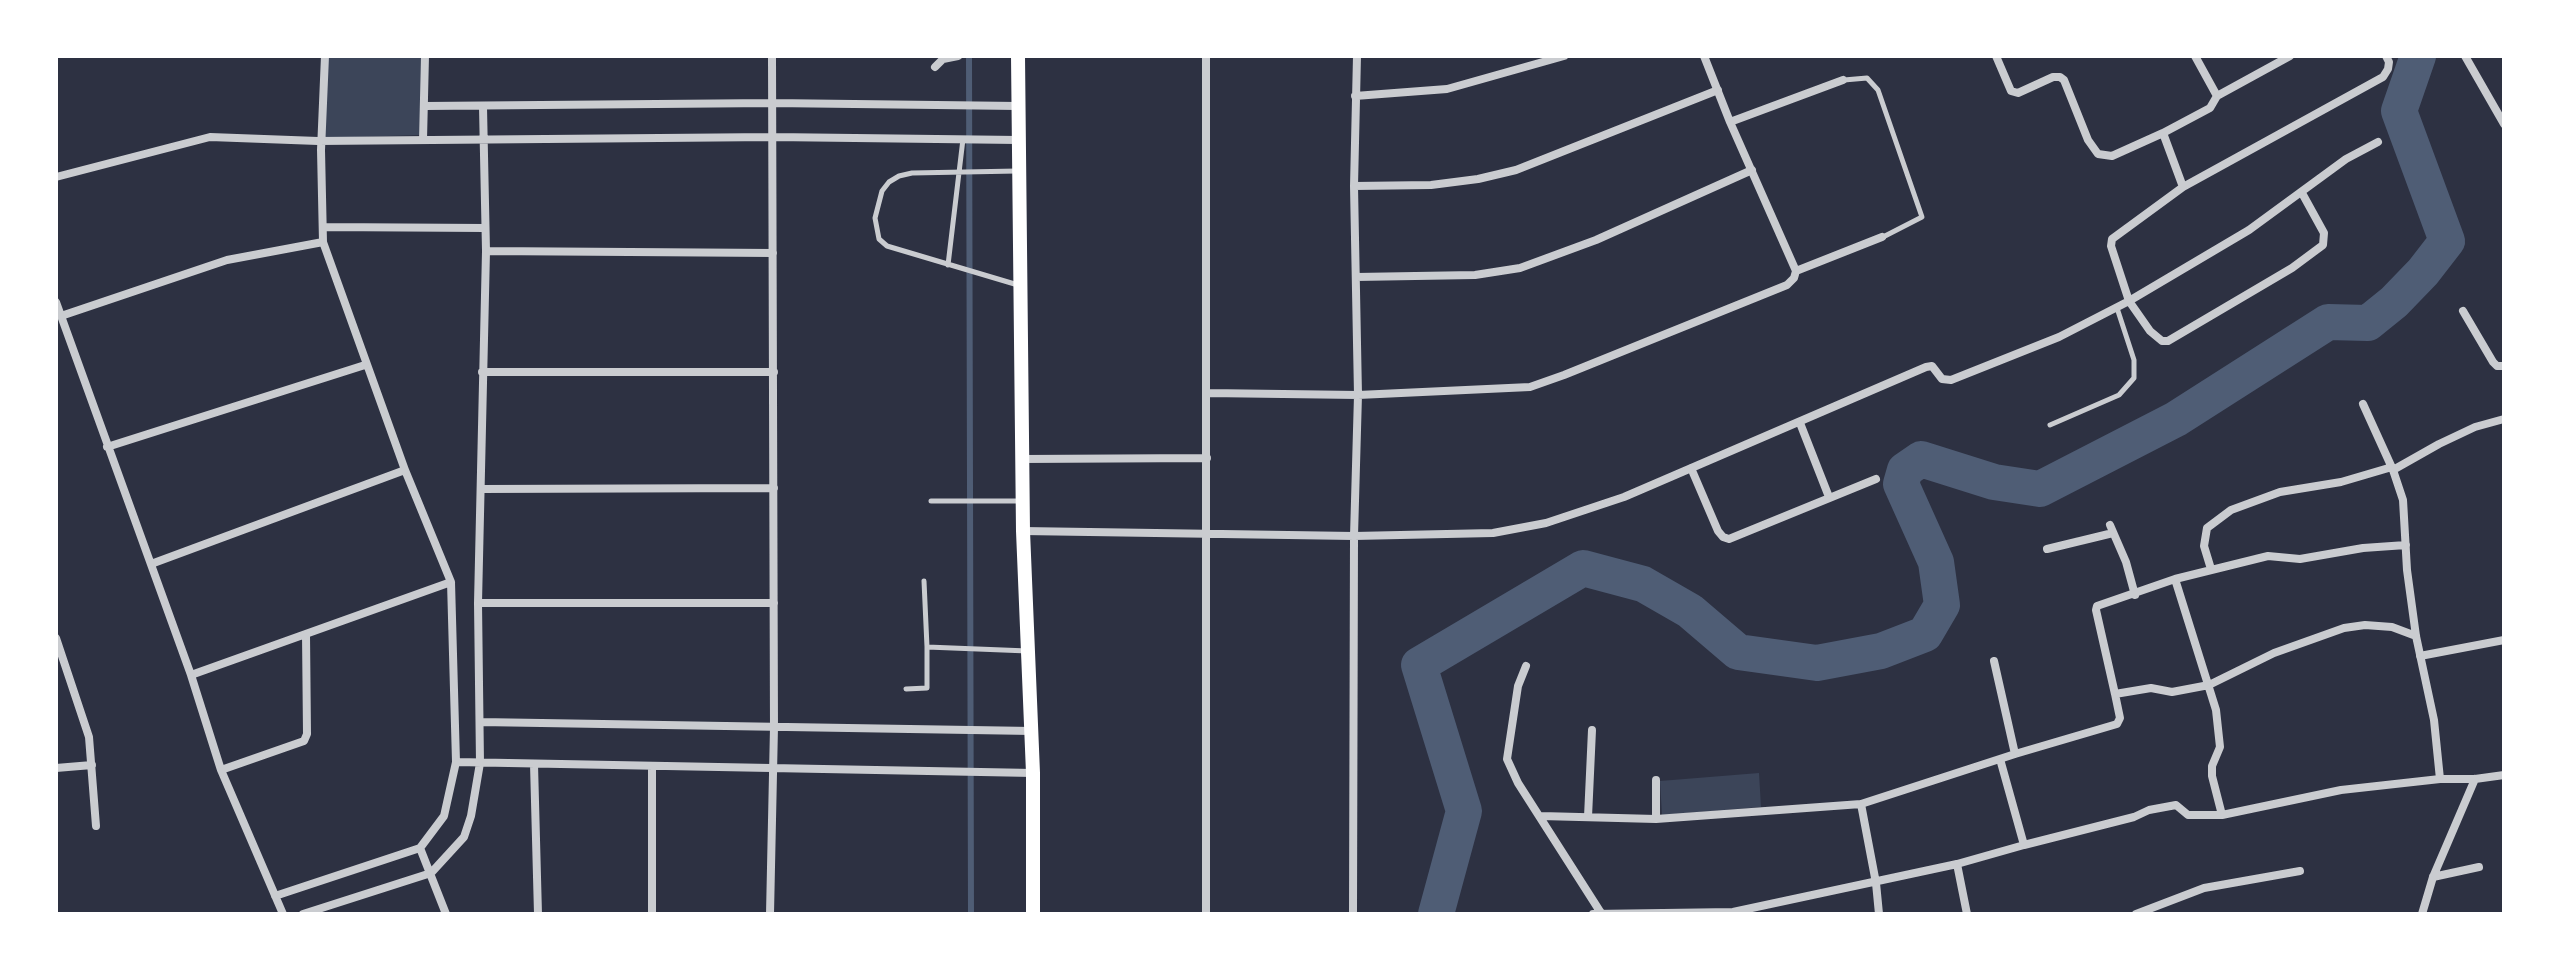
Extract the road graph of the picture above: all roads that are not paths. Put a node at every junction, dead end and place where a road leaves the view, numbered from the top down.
1 (325, 56) edge
2 (425, 56) edge
3 (772, 56) edge
4 (958, 56) edge
5 (1018, 56) edge
6 (1206, 56) edge
7 (1357, 56) edge
8 (1564, 56) edge
9 (1704, 56) edge
10 (1996, 56) edge
11 (2195, 56) edge
12 (2290, 56) edge
13 (2386, 56) edge
14 (2465, 56) edge
15 (935, 67) dead end
16 (1843, 80) joint
17 (1718, 90) junction
18 (1355, 96) junction
19 (2217, 96) junction
20 (772, 103) junction
21 (425, 106) junction
22 (1014, 106) junction
23 (483, 107) junction
24 (1730, 122) junction
25 (2504, 124) edge
26 (2163, 133) junction
27 (773, 137) junction
28 (484, 139) junction
29 (965, 139) junction
30 (423, 140) junction
31 (1012, 140) junction
32 (322, 141) junction
33 (2378, 142) dead end
34 (1752, 170) junction
35 (1019, 171) junction
36 (960, 173) junction
37 (56, 177) edge
38 (1354, 186) junction
39 (2183, 187) junction
40 (2302, 193) junction
41 (323, 227) junction
42 (485, 228) junction
43 (1882, 237) joint
44 (323, 242) junction
45 (486, 251) junction
46 (773, 253) junction
47 (948, 265) junction
48 (1796, 271) junction
49 (1356, 277) junction
50 (1019, 285) junction
51 (2129, 301) junction
52 (56, 302) edge
53 (2117, 307) junction
54 (2463, 311) dead end
55 (61, 316) junction
56 (365, 365) junction
57 (2504, 366) edge
58 (482, 372) junction
59 (774, 372) junction
60 (1208, 393) junction
61 (1358, 395) junction
62 (2363, 404) dead end
63 (2504, 419) edge
64 (1800, 423) junction
65 (2050, 425) dead end
66 (107, 447) junction
67 (1207, 458) junction
68 (1022, 459) junction
69 (1691, 468) junction
70 (2392, 469) junction
71 (405, 470) junction
72 (1876, 479) dead end
73 (774, 488) junction
74 (481, 489) junction
75 (1829, 497) junction
76 (931, 501) dead end
77 (1023, 501) junction
78 (1023, 531) junction
79 (1207, 533) junction
80 (1354, 536) junction
81 (2406, 545) junction
82 (2047, 549) dead end
83 (151, 564) junction
84 (2211, 569) junction
85 (2175, 579) junction
86 (924, 581) dead end
87 (451, 582) junction
88 (2135, 595) junction
89 (478, 603) junction
90 (774, 603) junction
91 (306, 634) junction
92 (2416, 636) junction
93 (56, 638) edge
94 (2504, 640) edge
95 (927, 647) junction
96 (1028, 651) junction
97 (2420, 656) junction
98 (59, 659) edge
99 (1994, 661) dead end
100 (1526, 666) dead end
101 (191, 675) junction
102 (2209, 685) junction
103 (906, 689) dead end
104 (2115, 694) junction
105 (480, 722) junction
106 (774, 727) junction
107 (1592, 730) dead end
108 (1032, 731) junction
109 (2015, 754) junction
110 (2000, 759) junction
111 (456, 762) junction
112 (480, 763) junction
113 (534, 764) junction
114 (92, 765) junction
115 (652, 766) junction
116 (56, 768) edge
117 (772, 768) junction
118 (221, 770) junction
119 (1033, 773) junction
120 (2504, 775) edge
121 (2440, 779) junction
122 (2475, 779) junction
123 (1656, 780) dead end
124 (1861, 804) junction
125 (2222, 815) junction
126 (1541, 816) junction
127 (1588, 817) junction
128 (1656, 819) junction
129 (96, 826) dead end
130 (2024, 845) junction
131 (420, 848) junction
132 (1957, 864) junction
133 (2479, 867) dead end
134 (2300, 871) dead end
135 (431, 873) junction
136 (2433, 877) junction
137 (1876, 883) junction
138 (275, 896) junction
139 (2168, 902) junction
140 (1597, 913) edge
141 (1733, 913) edge
142 (283, 914) edge
143 (303, 914) edge
144 (446, 914) edge
145 (538, 914) edge
146 (652, 914) edge
147 (770, 914) edge
148 (1033, 914) edge
149 (1206, 914) edge
150 (1353, 914) edge
151 (1879, 914) edge
152 (1967, 914) edge
153 (2136, 914) edge
154 (2173, 914) edge
155 (2422, 914) edge

1 - 32 street
2 - 21 street
3 - 20 street
4 - 15 street
5 - 22 main road
6 - 60 street
7 - 18 street
8 - 18 street
9 - 17 street
10 - 26 street
11 - 19 street
12 - 19 street
13 - 39 street
14 - 25 street
16 - 24 street
16 - 43 lane
17 - 24 street
17 - 38 street
18 - 38 street
19 - 26 street
20 - 22 street
20 - 23 street
20 - 27 street
21 - 23 street
21 - 30 street
22 - 31 main road
23 - 28 street
24 - 34 street
26 - 39 street
27 - 28 street
27 - 29 street
27 - 46 street
28 - 30 street
28 - 42 street
29 - 31 street
29 - 36 lane
30 - 32 street
31 - 35 main road
32 - 37 street
32 - 41 street
33 - 40 street
34 - 48 street
34 - 49 street
35 - 36 lane
35 - 50 main road
36 - 47 lane
36 - 47 lane
38 - 49 street
39 - 51 street
40 - 51 street
40 - 51 street
41 - 42 street
41 - 44 street
42 - 45 street
43 - 48 street
44 - 55 street
44 - 56 street
45 - 46 street
45 - 58 street
46 - 59 street
47 - 50 lane
48 - 61 street
49 - 61 street
50 - 68 main road
51 - 53 street
52 - 55 street
53 - 64 street
53 - 65 lane
54 - 57 street
55 - 66 street
56 - 66 street
56 - 71 street
58 - 59 street
58 - 74 street
59 - 73 street
60 - 61 street
60 - 67 street
61 - 80 street
62 - 70 street
63 - 70 street
64 - 69 street
64 - 75 street
66 - 83 street
67 - 68 street
67 - 79 street
68 - 77 main road
69 - 75 street
69 - 80 street
70 - 81 street
70 - 84 street
71 - 83 street
71 - 87 street
72 - 75 street
73 - 74 street
73 - 90 street
74 - 89 street
76 - 77 lane
77 - 78 main road
78 - 79 street
78 - 96 main road
79 - 80 street
79 - 149 street
80 - 150 street
81 - 84 street
81 - 92 street
82 - 88 street
83 - 101 street
84 - 85 street
85 - 88 street
85 - 102 street
86 - 95 lane
87 - 91 street
87 - 111 street
88 - 104 street
89 - 90 street
89 - 105 street
90 - 106 street
91 - 101 street
91 - 118 street
92 - 97 street
92 - 102 street
93 - 98 street
94 - 97 street
95 - 96 lane
95 - 103 lane
96 - 108 main road
97 - 121 street
98 - 114 street
99 - 109 street
100 - 126 street
101 - 118 street
102 - 104 street
102 - 125 street
104 - 109 street
105 - 106 street
105 - 112 street
106 - 108 street
106 - 117 street
107 - 127 street
108 - 119 main road
109 - 110 street
110 - 124 street
110 - 130 street
111 - 112 street
111 - 131 street
112 - 113 street
112 - 135 street
113 - 115 street
113 - 145 street
114 - 116 street
114 - 129 street
115 - 117 street
115 - 146 street
117 - 119 street
117 - 147 street
118 - 138 street
119 - 148 main road
120 - 122 street
121 - 122 street
121 - 125 street
122 - 136 street
123 - 128 street
124 - 128 street
124 - 137 street
125 - 130 street
126 - 127 street
126 - 140 street
127 - 128 street
130 - 132 street
131 - 135 street
131 - 138 street
132 - 137 street
132 - 152 street
133 - 136 street
134 - 139 street
135 - 143 street
135 - 144 street
136 - 155 street
137 - 141 street
137 - 151 street
138 - 142 street
139 - 153 street
139 - 154 street
140 - 141 street

